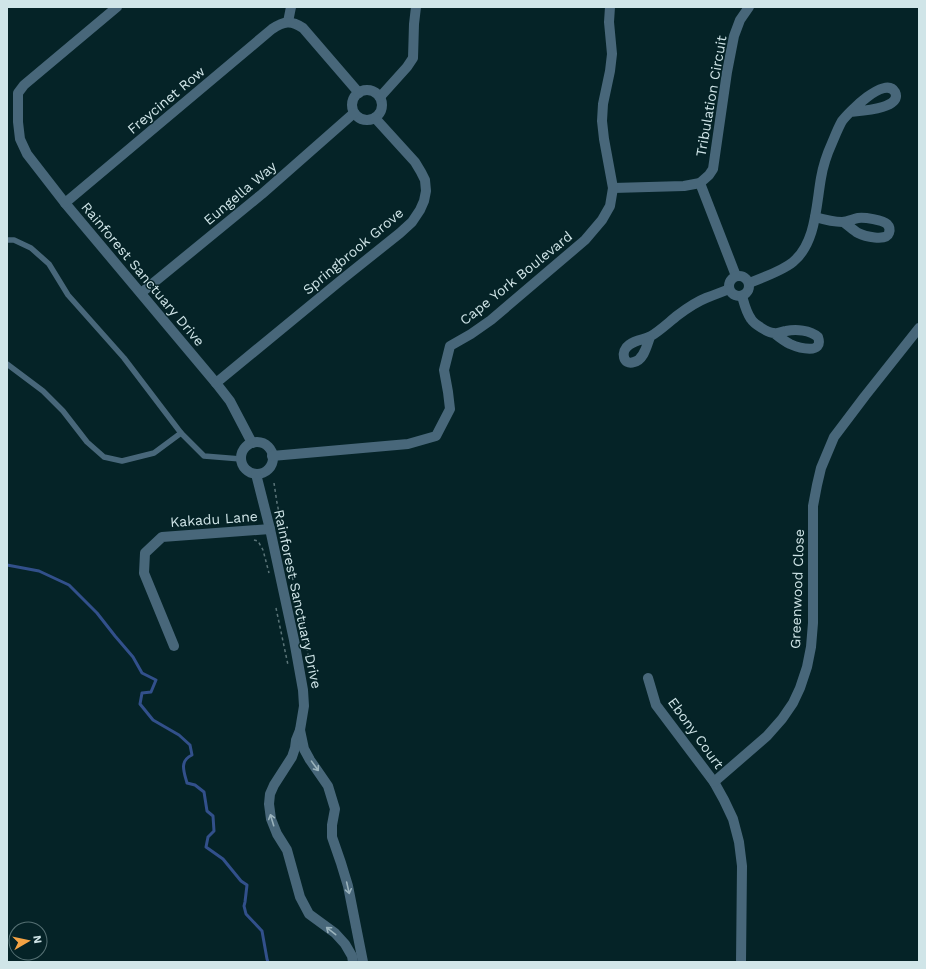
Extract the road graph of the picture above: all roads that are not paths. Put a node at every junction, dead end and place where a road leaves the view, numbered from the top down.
1 (117, 7) edge
2 (292, 7) edge
3 (416, 7) edge
4 (610, 7) edge
5 (749, 7) edge
6 (288, 22) junction
7 (359, 92) junction
8 (380, 97) junction
9 (851, 112) dead end
10 (354, 113) junction
11 (375, 118) junction
12 (700, 183) junction
13 (613, 188) junction
14 (65, 203) junction
15 (814, 217) junction
16 (843, 222) dead end
17 (7, 240) edge
18 (736, 276) junction
19 (749, 283) junction
20 (729, 289) junction
21 (141, 293) junction
22 (742, 296) junction
23 (919, 328) edge
24 (774, 333) dead end
25 (650, 337) dead end
26 (7, 364) edge
27 (216, 383) junction
28 (181, 433) junction
29 (252, 443) junction
30 (272, 456) junction
31 (241, 459) junction
32 (256, 474) junction
33 (270, 529) junction
34 (174, 646) dead end
35 (648, 678) dead end
36 (300, 730) junction
37 (714, 782) junction
38 (353, 962) edge
39 (363, 962) edge
40 (741, 962) edge

1 - 14 street, Rainforest Sanctuary Drive
2 - 6 street
3 - 8 street
4 - 13 street
5 - 12 street, Tribulation Circuit
6 - 7 street
6 - 14 street, Freycinet Row
7 - 8 street
7 - 10 street
8 - 11 street
9 - 15 street
10 - 11 street
10 - 21 street, Eungella Way
11 - 27 street, Springbrook Grove
12 - 13 street
12 - 18 street
13 - 30 street, Cape York Boulevard
14 - 21 street, Rainforest Sanctuary Drive
15 - 16 street
15 - 19 street
17 - 28 lane
18 - 19 street
18 - 20 street
19 - 22 street
20 - 22 street
20 - 25 street
21 - 27 street, Rainforest Sanctuary Drive
22 - 24 street
23 - 37 street, Greenwood Close
26 - 28 lane
27 - 29 street, Rainforest Sanctuary Drive
28 - 31 lane
29 - 30 street
29 - 31 street
30 - 32 street
31 - 32 street
32 - 33 street, Rainforest Sanctuary Drive
33 - 34 street, Kakadu Lane
33 - 36 street, Rainforest Sanctuary Drive
35 - 37 street, Ebony Court
38 -> 36 street, Rainforest Sanctuary Drive
36 -> 39 street, Rainforest Sanctuary Drive
37 - 40 street

